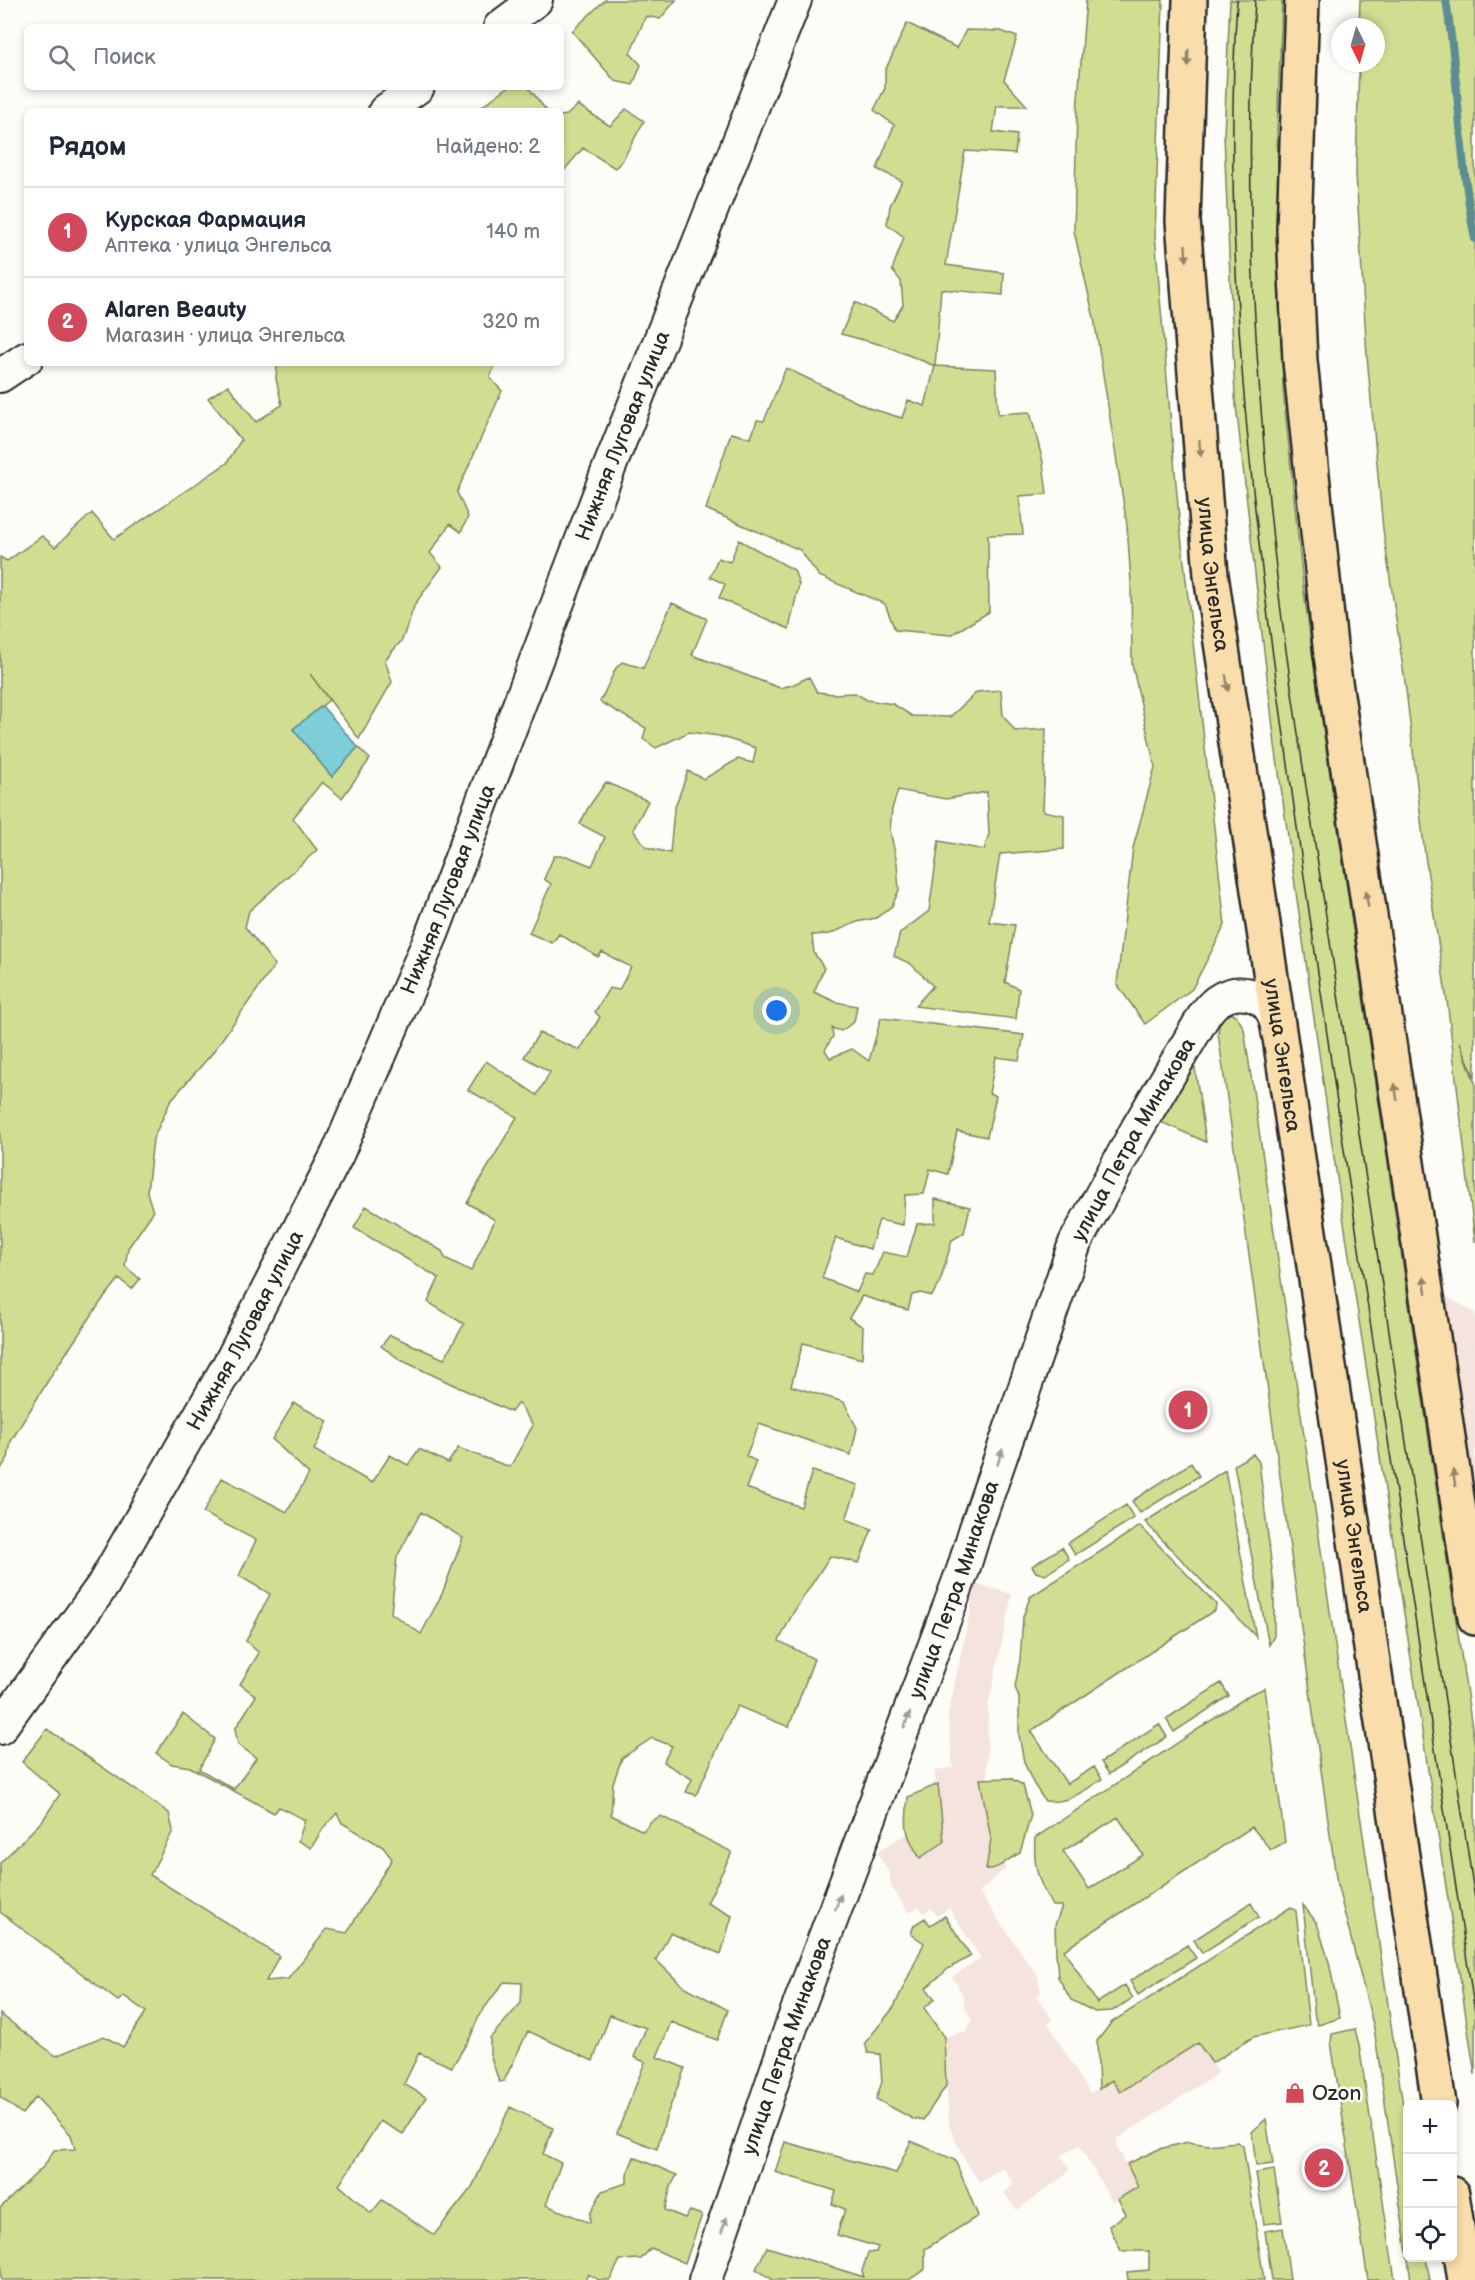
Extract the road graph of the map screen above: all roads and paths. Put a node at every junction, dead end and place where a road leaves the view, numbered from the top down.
1 (536, 0) edge
2 (795, 0) edge
3 (1190, 0) edge
4 (1302, 0) edge
5 (504, 24) edge
6 (414, 90) edge
7 (389, 108) edge
8 (24, 360) edge
9 (0, 376) edge
10 (1278, 1032) junction
11 (1475, 1618) edge
12 (0, 1728) edge
13 (1439, 2100) edge
14 (1454, 2208) edge
15 (705, 2280) edge
16 (1465, 2280) edge

1 - 5 street
2 - 12 street, Нижняя Луговая улица
3 -> 10 main road, улица Энгельса
11 -> 4 main road
6 - 7 street
8 - 9 street
10 - 13 main road, улица Энгельса
15 -> 10 street, улица Петра Минакова
14 - 16 main road

